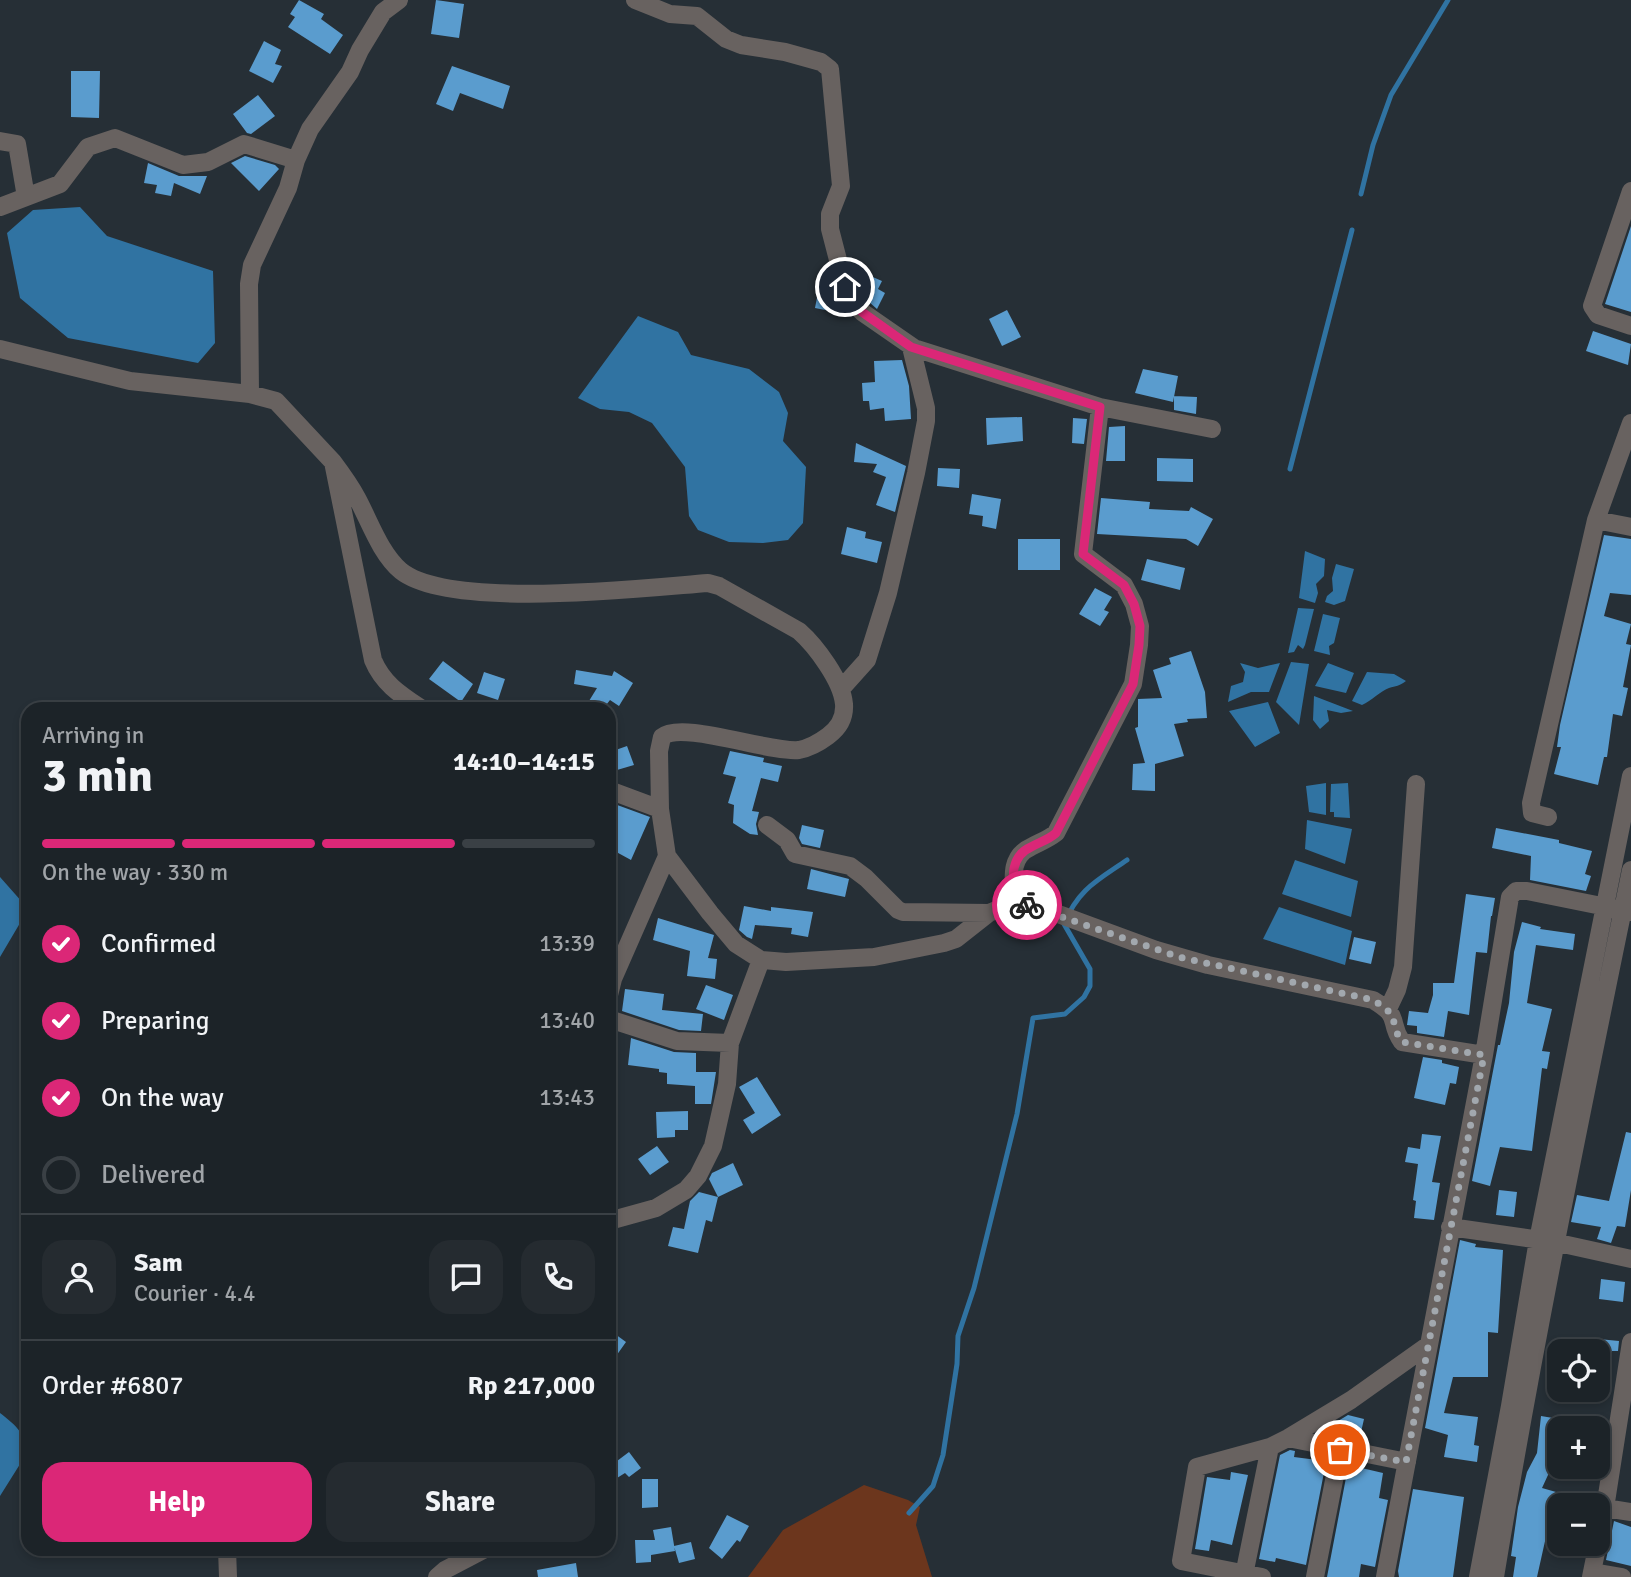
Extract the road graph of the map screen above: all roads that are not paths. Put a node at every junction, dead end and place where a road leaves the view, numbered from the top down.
1 (400, 0) edge
2 (635, 0) edge
3 (0, 141) edge
4 (296, 160) junction
5 (1631, 191) edge
6 (26, 197) junction
7 (0, 207) edge
8 (1631, 326) edge
9 (911, 347) junction
10 (0, 349) edge
11 (250, 394) junction
12 (1100, 407) junction
13 (1631, 423) edge
14 (1212, 429) dead end
15 (333, 462) junction
16 (1596, 520) junction
17 (1631, 527) edge
18 (841, 689) junction
19 (411, 702) edge
20 (1631, 776) edge
21 (1416, 784) dead end
22 (616, 793) edge
23 (660, 810) junction
24 (1548, 817) dead end
25 (767, 825) dead end
26 (667, 856) junction
27 (1631, 870) edge
28 (1015, 902) junction
29 (1620, 910) edge
30 (989, 913) junction
31 (761, 960) junction
32 (616, 972) edge
33 (1388, 1009) junction
34 (616, 1023) edge
35 (730, 1043) junction
36 (1484, 1055) junction
37 (616, 1219) edge
38 (1450, 1227) junction
39 (1546, 1241) junction
40 (1631, 1259) edge
41 (1631, 1342) edge
42 (1427, 1346) junction
43 (1630, 1367) edge
44 (1288, 1438) junction
45 (1624, 1439) edge
46 (1269, 1447) junction
47 (1340, 1450) junction
48 (1406, 1462) junction
49 (1609, 1493) edge
50 (1610, 1509) edge
51 (1631, 1512) edge
52 (226, 1556) edge
53 (473, 1556) edge
54 (1596, 1556) edge
55 (1592, 1574) edge
56 (1253, 1576) edge
57 (228, 1577) edge
58 (437, 1577) edge
59 (1315, 1577) edge
60 (1385, 1577) edge
61 (1478, 1577) edge
62 (1495, 1577) edge
63 (1622, 1577) edge

1 - 4 street
2 - 9 street
3 - 6 street
4 - 6 street
4 - 11 street
5 - 8 street
6 - 7 street
9 - 12 street
9 - 18 street
10 - 11 street
11 - 15 street
12 - 14 street
12 - 28 street
13 - 16 street
15 - 18 street
15 - 19 street
16 - 17 street
16 - 24 street
18 - 23 street
20 - 29 street
21 - 33 street
22 - 23 street
23 - 26 street
25 - 30 street
26 - 31 street
26 - 32 street
27 - 29 street
28 - 30 street
28 - 33 street
29 - 36 street
29 - 39 street
30 - 31 street
31 - 35 street
33 - 36 street
34 - 35 street
35 - 37 street
36 - 38 street
38 - 39 street
38 - 42 street
39 - 40 street
39 - 61 street
39 - 62 street
41 - 43 street
42 - 44 street
42 - 48 street
43 - 45 street
44 - 46 street
44 - 47 street
45 - 49 street
46 - 56 street
46 - 56 street
47 - 48 street
47 - 59 street
48 - 60 street
50 - 51 street
52 - 57 street
53 - 58 street
54 - 55 street
55 - 63 street

